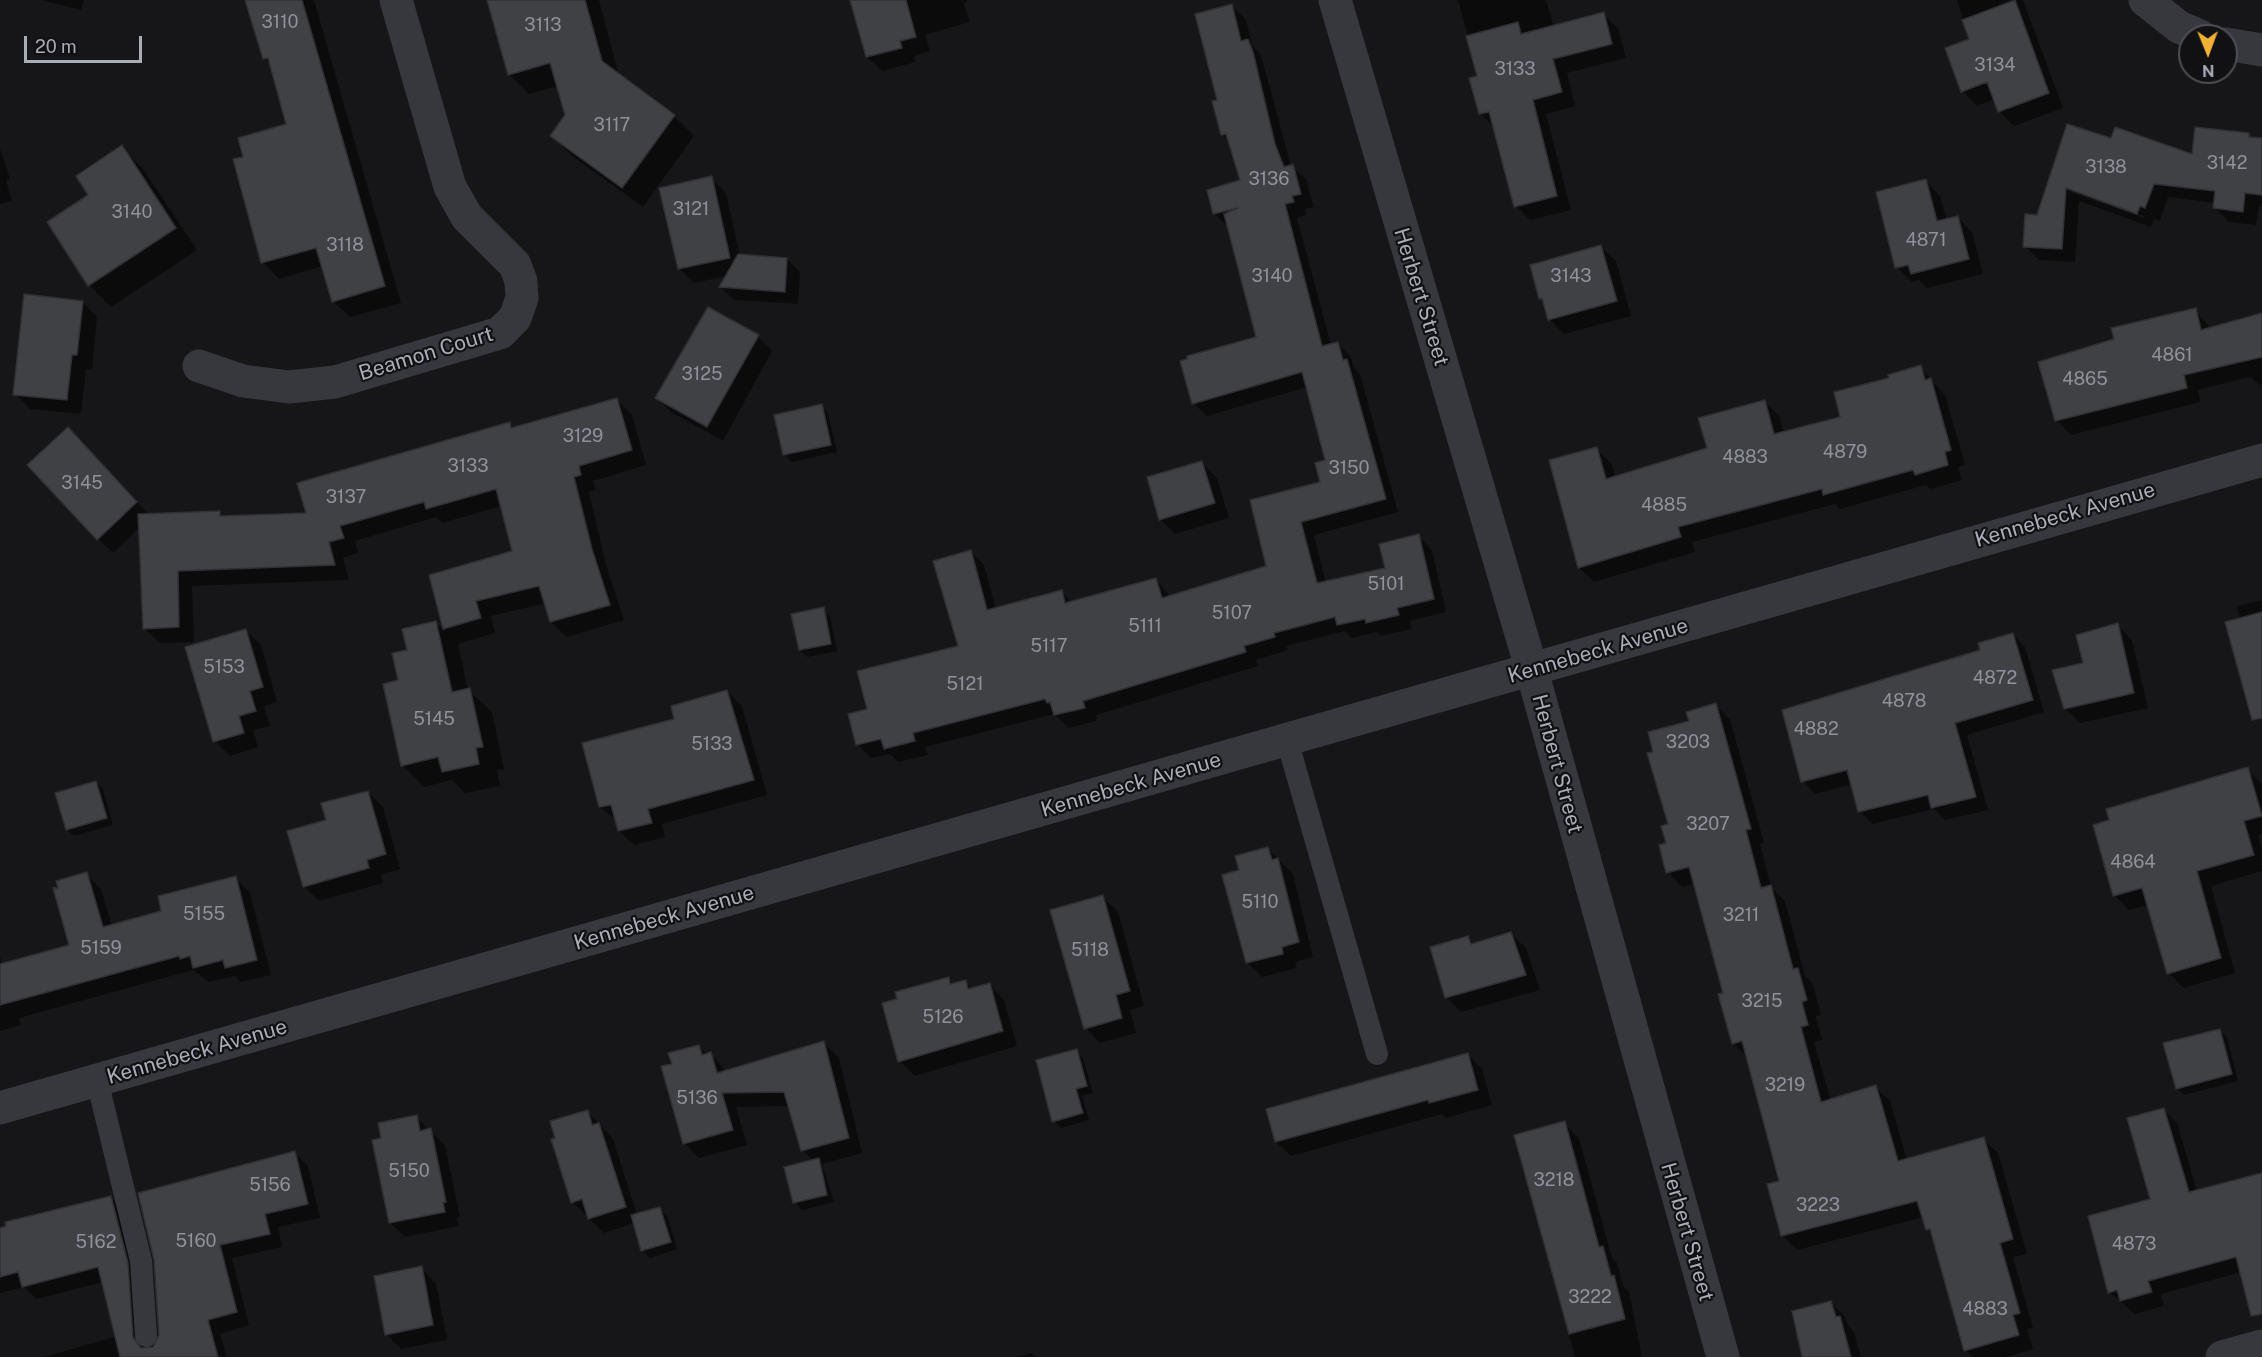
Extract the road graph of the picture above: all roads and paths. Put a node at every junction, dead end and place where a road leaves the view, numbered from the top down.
1 (396, 0) edge
2 (1335, 0) edge
3 (2145, 0) edge
4 (2178, 26) edge
5 (2238, 46) edge
6 (2262, 50) edge
7 (199, 366) dead end
8 (2262, 460) edge
9 (1532, 671) junction
10 (1287, 740) junction
11 (1377, 1054) dead end
12 (98, 1080) junction
13 (0, 1108) edge
14 (146, 1336) dead end
15 (2262, 1346) edge
16 (1723, 1357) edge
17 (2222, 1357) edge

1 - 7 street, Beamon Court
2 - 9 street, Herbert Street
3 - 4 street
5 - 6 street
8 - 9 street, Kennebeck Avenue
9 - 10 street, Kennebeck Avenue
9 - 16 street, Herbert Street
10 - 11 lane
10 - 12 street, Kennebeck Avenue
12 - 13 street, Kennebeck Avenue
12 - 14 lane
15 - 17 street

